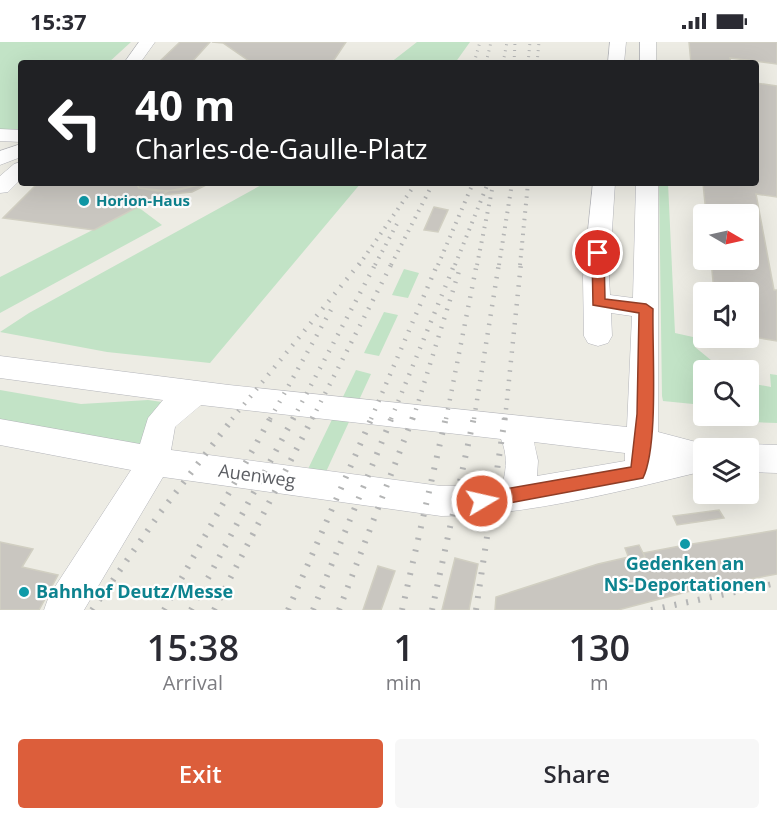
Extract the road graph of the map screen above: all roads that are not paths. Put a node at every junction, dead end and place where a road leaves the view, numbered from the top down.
1 (163, 42) edge
2 (618, 42) edge
3 (648, 42) edge
4 (140, 52) edge
5 (616, 60) edge
6 (648, 60) edge
7 (0, 135) edge
8 (18, 147) edge
9 (18, 150) edge
10 (18, 155) edge
11 (0, 159) edge
12 (604, 186) edge
13 (647, 186) edge
14 (1, 188) edge
15 (598, 302) junction
16 (646, 309) junction
17 (598, 336) dead end
18 (0, 367) edge
19 (196, 393) junction
20 (511, 427) junction
21 (0, 432) edge
22 (640, 457) junction
23 (693, 457) edge
24 (759, 458) edge
25 (777, 459) edge
26 (155, 461) junction
27 (516, 495) junction
28 (63, 610) edge

1 - 4 street
2 - 5 street
3 - 6 street
7 - 8 street
9 - 11 street
10 - 14 street
12 - 15 street
13 - 16 street
15 - 16 street
15 - 17 street
16 - 22 street
18 - 19 street, Auenweg
19 - 20 street, Auenweg
19 - 26 street
20 - 22 street, Auenweg
20 - 27 street
21 - 26 street, Auenweg
22 - 23 street, Auenweg
22 - 27 street, Auenweg
24 - 25 street
26 - 27 street, Auenweg
26 - 28 street

